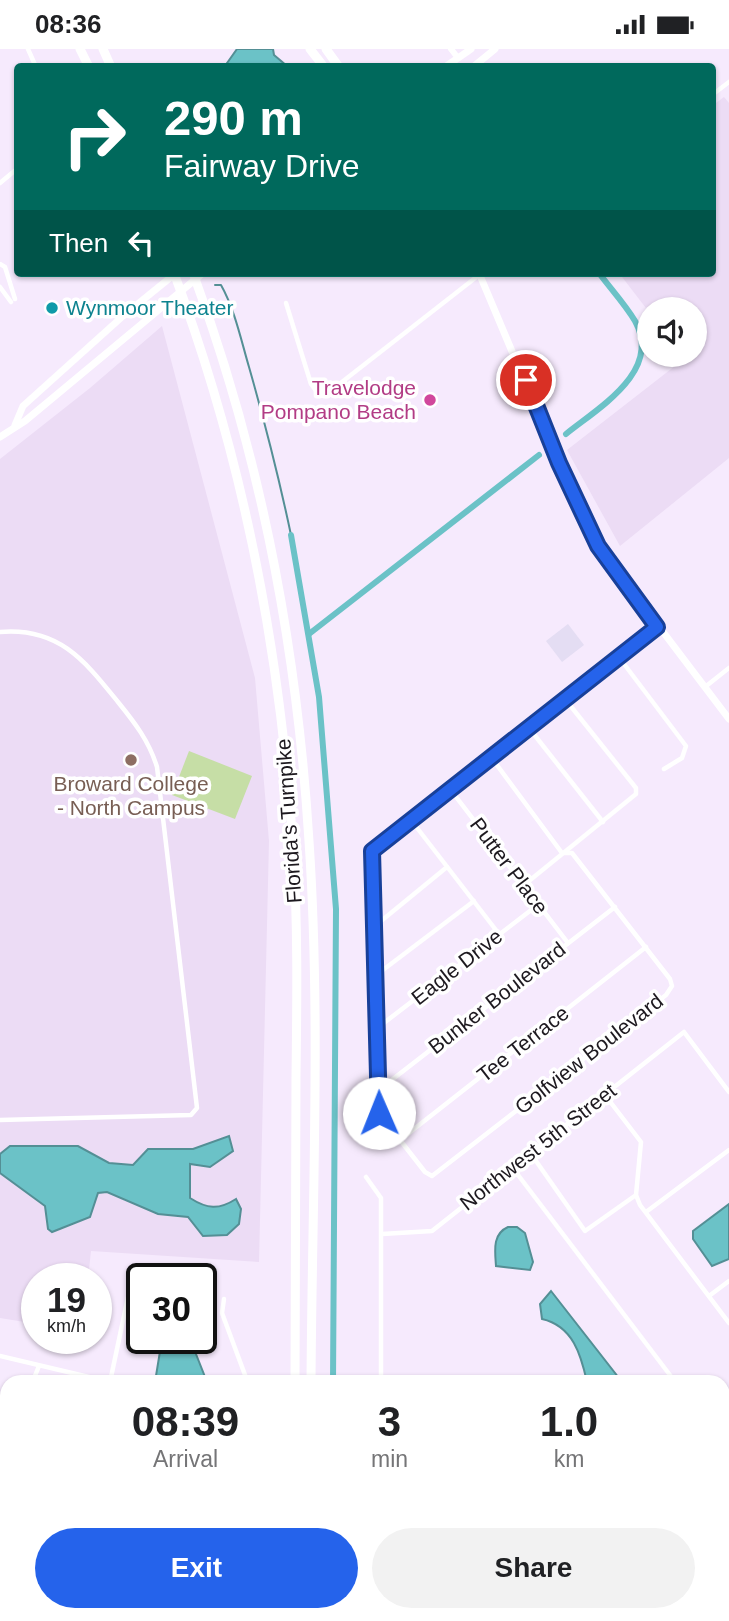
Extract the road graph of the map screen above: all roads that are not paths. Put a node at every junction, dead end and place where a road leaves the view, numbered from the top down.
1 (310, 49) edge
2 (452, 49) edge
3 (471, 49) edge
4 (495, 49) edge
5 (458, 58) junction
6 (321, 63) edge
7 (451, 63) edge
8 (478, 63) edge
9 (14, 171) edge
10 (0, 183) edge
11 (0, 264) edge
12 (170, 277) edge
13 (176, 277) edge
14 (194, 277) edge
15 (198, 277) edge
16 (475, 277) edge
17 (480, 277) edge
18 (0, 279) edge
19 (10, 283) junction
20 (0, 287) edge
21 (286, 303) dead end
22 (14, 426) junction
23 (0, 437) edge
24 (657, 627) junction
25 (0, 632) edge
26 (618, 656) junction
27 (729, 668) edge
28 (705, 687) junction
29 (565, 699) junction
30 (729, 719) edge
31 (528, 728) junction
32 (491, 758) junction
33 (664, 769) dead end
34 (450, 789) junction
35 (411, 820) junction
36 (603, 822) junction
37 (562, 853) junction
38 (447, 867) junction
39 (524, 885) junction
40 (474, 901) junction
41 (538, 904) junction
42 (615, 907) junction
43 (374, 926) junction
44 (499, 934) junction
45 (568, 943) junction
46 (646, 947) junction
47 (374, 977) junction
48 (376, 1030) junction
49 (379, 1089) junction
50 (729, 1092) edge
51 (605, 1095) junction
52 (0, 1120) edge
53 (400, 1140) junction
54 (729, 1150) edge
55 (529, 1151) junction
56 (512, 1167) junction
57 (366, 1177) dead end
58 (636, 1195) junction
59 (646, 1212) junction
60 (382, 1234) junction
61 (729, 1281) edge
62 (709, 1296) junction
63 (224, 1299) dead end
64 (126, 1306) edge
65 (729, 1323) edge
66 (0, 1356) edge
67 (39, 1366) junction
68 (35, 1375) edge
69 (79, 1375) edge
70 (111, 1375) edge
71 (245, 1375) edge
72 (295, 1375) edge
73 (311, 1375) edge
74 (381, 1375) edge
75 (670, 1375) edge

1 - 6 highway
2 - 5 street
3 - 5 main road
4 - 8 main road
5 - 7 main road
9 - 10 street
11 - 19 street
12 - 22 main road
13 - 72 highway, Florida's Turnpike
14 - 73 highway, Florida's Turnpike
15 - 22 main road
16 - 21 street
17 - 24 main road
18 - 19 street
19 - 20 street
22 - 23 main road
24 - 26 street
24 - 28 main road
25 - 52 street
26 - 29 street
26 - 33 street
27 - 28 street
28 - 30 main road
29 - 31 street
29 - 36 street
31 - 32 street
31 - 36 street
32 - 34 street
32 - 37 street
34 - 35 street
34 - 39 street, Putter Place
35 - 38 street
35 - 43 street
36 - 37 street
37 - 39 street
37 - 42 street, Golfview Boulevard
38 - 40 street
38 - 43 street
39 - 41 street, Putter Place
40 - 44 street
40 - 47 street
41 - 44 street, Eagle Drive
41 - 45 street, Putter Place
42 - 45 street, Bunker Boulevard
42 - 46 street, Golfview Boulevard
43 - 47 street
44 - 48 street, Eagle Drive
45 - 49 street, Bunker Boulevard
46 - 53 street, Tee Terrace
46 - 53 street, Golfview Boulevard
47 - 48 street
48 - 49 street
49 - 53 street
50 - 51 street, Northwest 5th Street
51 - 55 street, Northwest 5th Street
51 - 58 street
54 - 59 street
55 - 56 street, Northwest 5th Street
55 - 58 street
56 - 60 street, Northwest 5th Street
56 - 75 street
57 - 60 street
58 - 59 street
59 - 62 street
60 - 74 street
61 - 62 street
62 - 65 street
63 - 71 street
64 - 70 street
66 - 67 street
67 - 68 street
67 - 69 street

